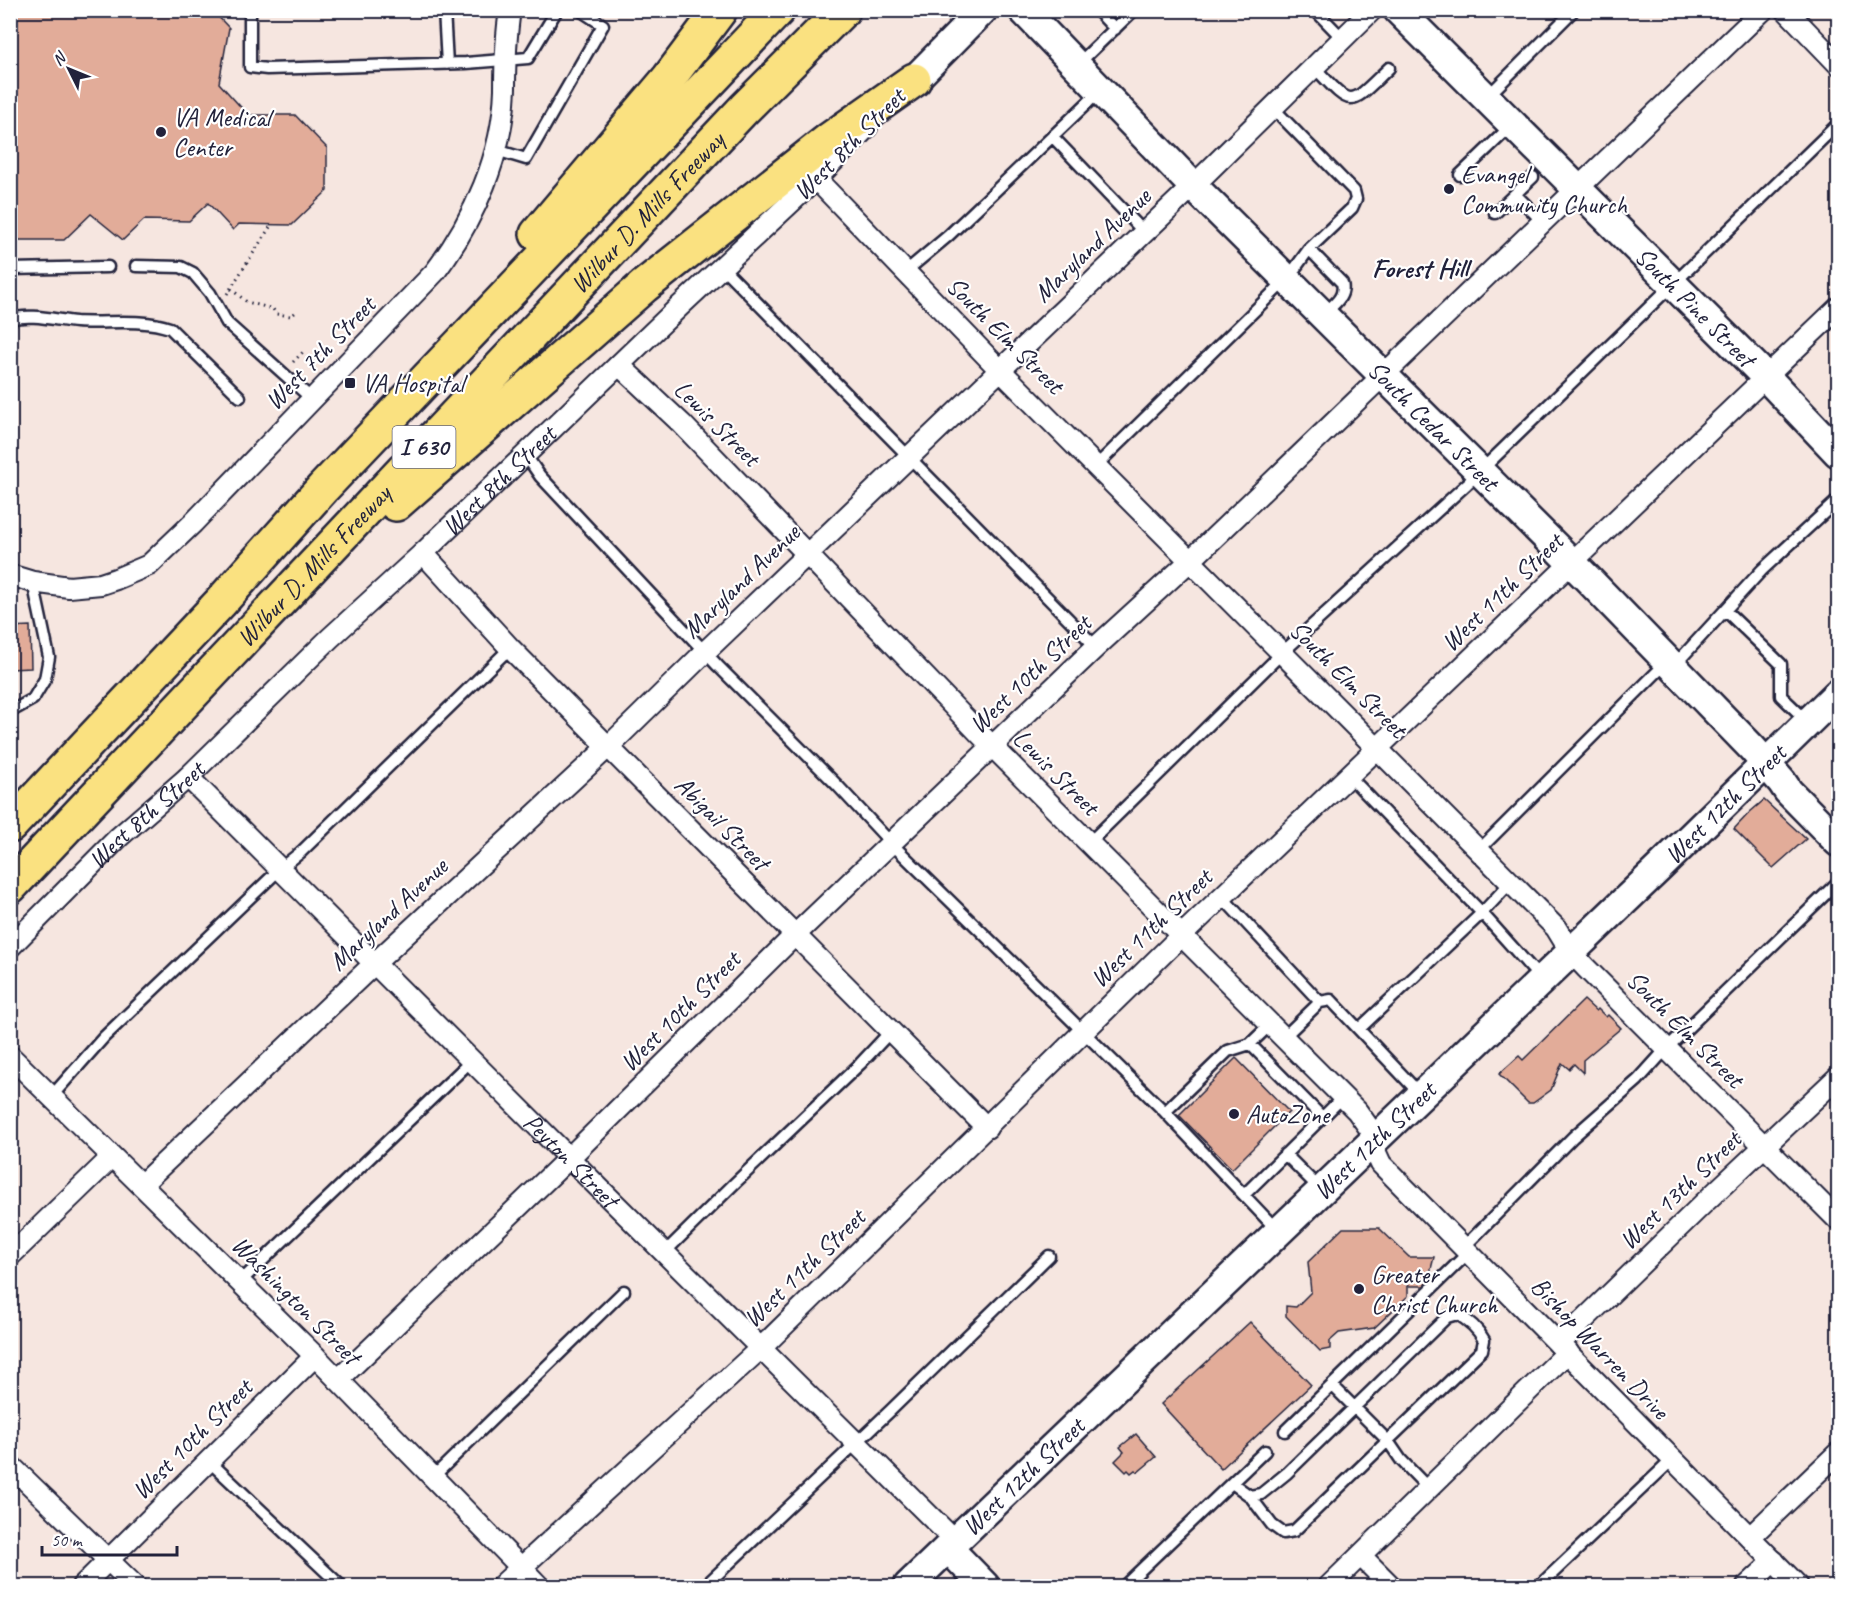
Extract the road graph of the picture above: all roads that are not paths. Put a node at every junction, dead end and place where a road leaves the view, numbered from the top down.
1 (250, 10) edge
2 (444, 10) edge
3 (510, 10) edge
4 (557, 10) edge
5 (580, 10) edge
6 (720, 10) edge
7 (778, 10) edge
8 (843, 10) edge
9 (983, 10) edge
10 (1023, 10) edge
11 (1097, 10) edge
12 (1134, 10) edge
13 (1315, 10) edge
14 (1372, 10) edge
15 (1398, 10) edge
16 (1575, 10) edge
17 (1763, 10) edge
18 (1786, 10) edge
19 (1115, 29) junction
20 (1344, 40) junction
21 (506, 61) junction
22 (447, 64) junction
23 (1839, 64) edge
24 (1077, 66) junction
25 (1315, 68) junction
26 (1389, 68) dead end
27 (914, 80) junction
28 (1101, 90) junction
29 (1487, 98) junction
30 (1273, 108) junction
31 (1513, 124) junction
32 (1839, 124) edge
33 (1053, 137) junction
34 (496, 150) junction
35 (1460, 175) dead end
36 (1533, 177) dead end
37 (816, 179) junction
38 (1193, 186) junction
39 (1577, 189) junction
40 (1515, 194) junction
41 (1495, 213) dead end
42 (1543, 222) junction
43 (1144, 232) junction
44 (1309, 249) junction
45 (136, 266) dead end
46 (108, 267) dead end
47 (722, 267) junction
48 (10, 269) edge
49 (905, 272) junction
50 (1288, 278) junction
51 (1673, 284) junction
52 (1839, 308) edge
53 (1324, 314) junction
54 (10, 319) edge
55 (619, 365) junction
56 (1000, 369) junction
57 (1384, 375) junction
58 (1767, 378) junction
59 (240, 398) dead end
60 (313, 400) junction
61 (1839, 453) edge
62 (525, 454) junction
63 (910, 457) junction
64 (1097, 465) junction
65 (1479, 472) junction
66 (323, 488) junction
67 (1839, 500) edge
68 (423, 553) junction
69 (808, 555) junction
70 (1191, 560) junction
71 (1571, 563) junction
72 (10, 575) edge
73 (33, 582) junction
74 (1725, 610) junction
75 (246, 636) junction
76 (1096, 647) junction
77 (510, 648) junction
78 (705, 652) junction
79 (1283, 652) junction
80 (1668, 663) junction
81 (1839, 693) edge
82 (10, 708) edge
83 (1808, 722) junction
84 (608, 747) junction
85 (993, 747) junction
86 (1379, 748) junction
87 (1765, 763) junction
88 (1348, 776) junction
89 (188, 777) junction
90 (10, 826) edge
91 (1839, 842) edge
92 (1089, 843) junction
93 (892, 844) junction
94 (1479, 850) junction
95 (281, 868) junction
96 (1511, 882) junction
97 (1839, 882) edge
98 (10, 887) edge
99 (1222, 897) junction
100 (1482, 913) junction
101 (795, 935) junction
102 (1182, 935) junction
103 (10, 946) edge
104 (1570, 951) junction
105 (375, 963) junction
106 (1541, 979) junction
107 (1320, 1002) junction
108 (1359, 1029) junction
109 (1084, 1030) junction
110 (891, 1031) junction
111 (1278, 1031) junction
112 (1250, 1044) junction
113 (1666, 1049) junction
114 (10, 1056) edge
115 (471, 1061) junction
116 (1839, 1077) edge
117 (1421, 1094) junction
118 (1343, 1096) junction
119 (51, 1097) junction
120 (1165, 1112) junction
121 (1322, 1117) junction
122 (987, 1128) junction
123 (1374, 1141) junction
124 (1765, 1147) junction
125 (1285, 1154) junction
126 (112, 1157) junction
127 (569, 1158) junction
128 (142, 1184) junction
129 (1321, 1190) junction
130 (1244, 1195) junction
131 (1839, 1220) edge
132 (1278, 1231) junction
133 (1467, 1249) junction
134 (12, 1251) edge
135 (664, 1253) junction
136 (1049, 1256) dead end
137 (240, 1282) junction
138 (624, 1291) dead end
139 (761, 1348) junction
140 (1563, 1348) junction
141 (315, 1356) junction
142 (338, 1380) junction
143 (1332, 1385) junction
144 (1355, 1407) junction
145 (1285, 1431) dead end
146 (1388, 1441) junction
147 (857, 1442) junction
148 (1265, 1451) dead end
149 (1839, 1453) edge
150 (1672, 1460) junction
151 (209, 1461) junction
152 (10, 1466) edge
153 (433, 1477) junction
154 (1232, 1482) junction
155 (1429, 1489) junction
156 (1250, 1496) junction
157 (1750, 1537) junction
158 (951, 1544) junction
159 (1361, 1556) junction
160 (108, 1560) junction
161 (1774, 1561) junction
162 (520, 1569) junction
163 (918, 1580) edge
164 (82, 1587) edge
165 (135, 1587) edge
166 (341, 1587) edge
167 (501, 1587) edge
168 (538, 1587) edge
169 (705, 1587) edge
170 (986, 1587) edge
171 (1124, 1587) edge
172 (1329, 1587) edge
173 (1391, 1587) edge
174 (1539, 1587) edge
175 (1747, 1587) edge
176 (1798, 1587) edge

1 - 22 lane
2 - 22 lane
3 - 21 street, West 7th Street
4 - 21 lane
5 - 34 lane
6 - 66 highway
7 - 66 highway, Wilbur D. Mills Freeway / I 630
8 - 75 highway, Wilbur D. Mills Freeway / I 630
9 - 27 main road, West 8th Street
10 - 24 main road, South Cedar Street
11 - 19 lane
12 - 19 lane
13 - 20 lane
14 - 20 street, Maryland Avenue
15 - 29 main road, South Pine Street
16 - 29 lane
17 - 39 street, West 10th Street
18 - 23 street
19 - 24 lane
20 - 25 street, Maryland Avenue
21 - 22 lane
21 - 34 street, West 7th Street
24 - 28 main road, South Cedar Street
25 - 26 lane
25 - 30 street, Maryland Avenue
27 - 37 street, West 8th Street
27 - 75 highway
28 - 33 lane
28 - 38 main road, South Cedar Street
29 - 31 main road, South Pine Street
30 - 38 street, Maryland Avenue
30 - 44 lane
31 - 35 lane
31 - 39 main road, South Pine Street
32 - 51 lane
33 - 43 lane
33 - 49 lane
34 - 60 street, West 7th Street
36 - 40 lane
37 - 47 street, West 8th Street
37 - 49 street, South Elm Street
38 - 43 street, Maryland Avenue
38 - 50 main road, South Cedar Street
39 - 42 street, West 10th Street
39 - 51 main road, South Pine Street
40 - 41 lane
40 - 42 lane
42 - 57 street, West 10th Street
43 - 56 street, Maryland Avenue
44 - 50 lane
44 - 53 lane
45 - 60 lane
46 - 48 lane
47 - 55 street, West 8th Street
47 - 63 lane
49 - 56 street, South Elm Street
50 - 53 main road, South Cedar Street
50 - 64 lane
51 - 58 main road, South Pine Street
51 - 65 lane
52 - 58 street, West 11th Street
53 - 57 main road, South Cedar Street
54 - 59 lane
55 - 62 street, West 8th Street
55 - 69 street, Lewis Street
56 - 63 street, Maryland Avenue
56 - 64 street, South Elm Street
57 - 65 main road, South Cedar Street
57 - 70 street, West 10th Street
58 - 61 main road, South Pine Street
58 - 71 street, West 11th Street
60 - 73 street, West 7th Street
62 - 68 street, West 8th Street
62 - 78 lane
63 - 69 street, Maryland Avenue
63 - 76 lane
64 - 70 street, South Elm Street
65 - 71 main road, South Cedar Street
65 - 79 lane
66 - 90 highway, Wilbur D. Mills Freeway / I 630
67 - 74 lane
68 - 77 street, Abigail Street
68 - 89 street, West 8th Street
69 - 78 street, Maryland Avenue
69 - 85 street, Lewis Street
70 - 76 street, West 10th Street
70 - 79 street, South Elm Street
71 - 80 main road, South Cedar Street
71 - 86 street, West 11th Street
72 - 73 street, West 7th Street
73 - 82 lane
74 - 80 lane
74 - 83 lane
75 - 98 highway, Wilbur D. Mills Freeway / I 630
76 - 85 street, West 10th Street
77 - 84 street, Abigail Street
77 - 95 lane
78 - 84 street, Maryland Avenue
78 - 93 lane
79 - 86 street, South Elm Street
79 - 92 lane
80 - 87 main road, South Cedar Street
80 - 94 lane
81 - 83 main road, West 12th Street
83 - 87 main road, West 12th Street
84 - 101 street, Abigail Street
84 - 105 street, Maryland Avenue
85 - 92 street, Lewis Street
85 - 93 street, West 10th Street
86 - 88 street, West 11th Street
86 - 94 street, South Elm Street
87 - 91 main road, South Cedar Street
87 - 104 main road, West 12th Street
88 - 99 street, West 11th Street
88 - 100 lane
89 - 95 street, Peyton Street
89 - 103 street, West 8th Street
92 - 102 street, Lewis Street
93 - 101 street, West 10th Street
93 - 109 lane
94 - 96 street, South Elm Street
95 - 105 street, Peyton Street
95 - 119 lane
96 - 100 lane
96 - 104 street, South Elm Street
97 - 113 lane
99 - 102 street, West 11th Street
99 - 107 lane
100 - 106 lane
100 - 108 lane
101 - 110 street, Abigail Street
101 - 127 street, West 10th Street
102 - 109 street, West 11th Street
102 - 111 street, Lewis Street
104 - 106 main road, West 12th Street
104 - 113 street, South Elm Street
105 - 115 street, Peyton Street
105 - 128 street, Maryland Avenue
106 - 117 main road, West 12th Street
107 - 108 lane
107 - 111 lane
108 - 117 lane
109 - 120 lane
109 - 122 street, West 11th Street
110 - 122 street, Abigail Street
110 - 135 lane
111 - 112 lane
111 - 118 street, Lewis Street
112 - 120 lane
112 - 121 lane
113 - 124 street, South Elm Street
113 - 133 lane
114 - 119 street, Washington Street
115 - 127 street, Peyton Street
115 - 137 lane
116 - 124 street, West 13th Street
117 - 123 main road, West 12th Street
118 - 121 lane
118 - 123 street, Lewis Street
119 - 126 street, Washington Street
120 - 130 lane
121 - 125 lane
122 - 139 street, West 11th Street
123 - 129 main road, West 12th Street
123 - 133 street, Bishop Warren Drive
124 - 131 street, South Elm Street
124 - 140 street, West 13th Street
125 - 129 lane
125 - 130 lane
126 - 128 street, Washington Street
126 - 134 street
127 - 135 street, Peyton Street
127 - 142 street, West 10th Street
128 - 137 street, Washington Street
129 - 132 main road, West 12th Street
130 - 132 lane
132 - 158 main road, West 12th Street
133 - 140 street, Bishop Warren Drive
133 - 143 lane
135 - 139 street, Peyton Street
136 - 147 lane
137 - 141 street, Washington Street
138 - 153 lane
139 - 147 street, Peyton Street
139 - 162 street, West 11th Street
140 - 150 street, Bishop Warren Drive
140 - 155 street, West 13th Street
141 - 142 street, Washington Street
141 - 151 street, West 10th Street
142 - 153 street, Washington Street
143 - 144 lane
143 - 145 lane
144 - 146 lane
144 - 146 lane
144 - 156 lane
146 - 155 lane
146 - 156 lane
147 - 158 street, Peyton Street
147 - 169 lane
148 - 154 lane
149 - 157 street
150 - 157 street, Bishop Warren Drive
150 - 174 lane
151 - 160 street, West 10th Street
151 - 166 lane
152 - 160 street
153 - 162 street, Washington Street
154 - 156 lane
154 - 171 lane
155 - 159 street, West 13th Street
157 - 161 street, Bishop Warren Drive
158 - 163 main road, West 12th Street
158 - 170 main road, Peyton Street
159 - 172 street, West 13th Street
159 - 173 street
160 - 164 street, West 10th Street
160 - 165 street
161 - 175 street
161 - 176 street, Bishop Warren Drive
162 - 167 street, West 11th Street
162 - 168 street, Washington Street

